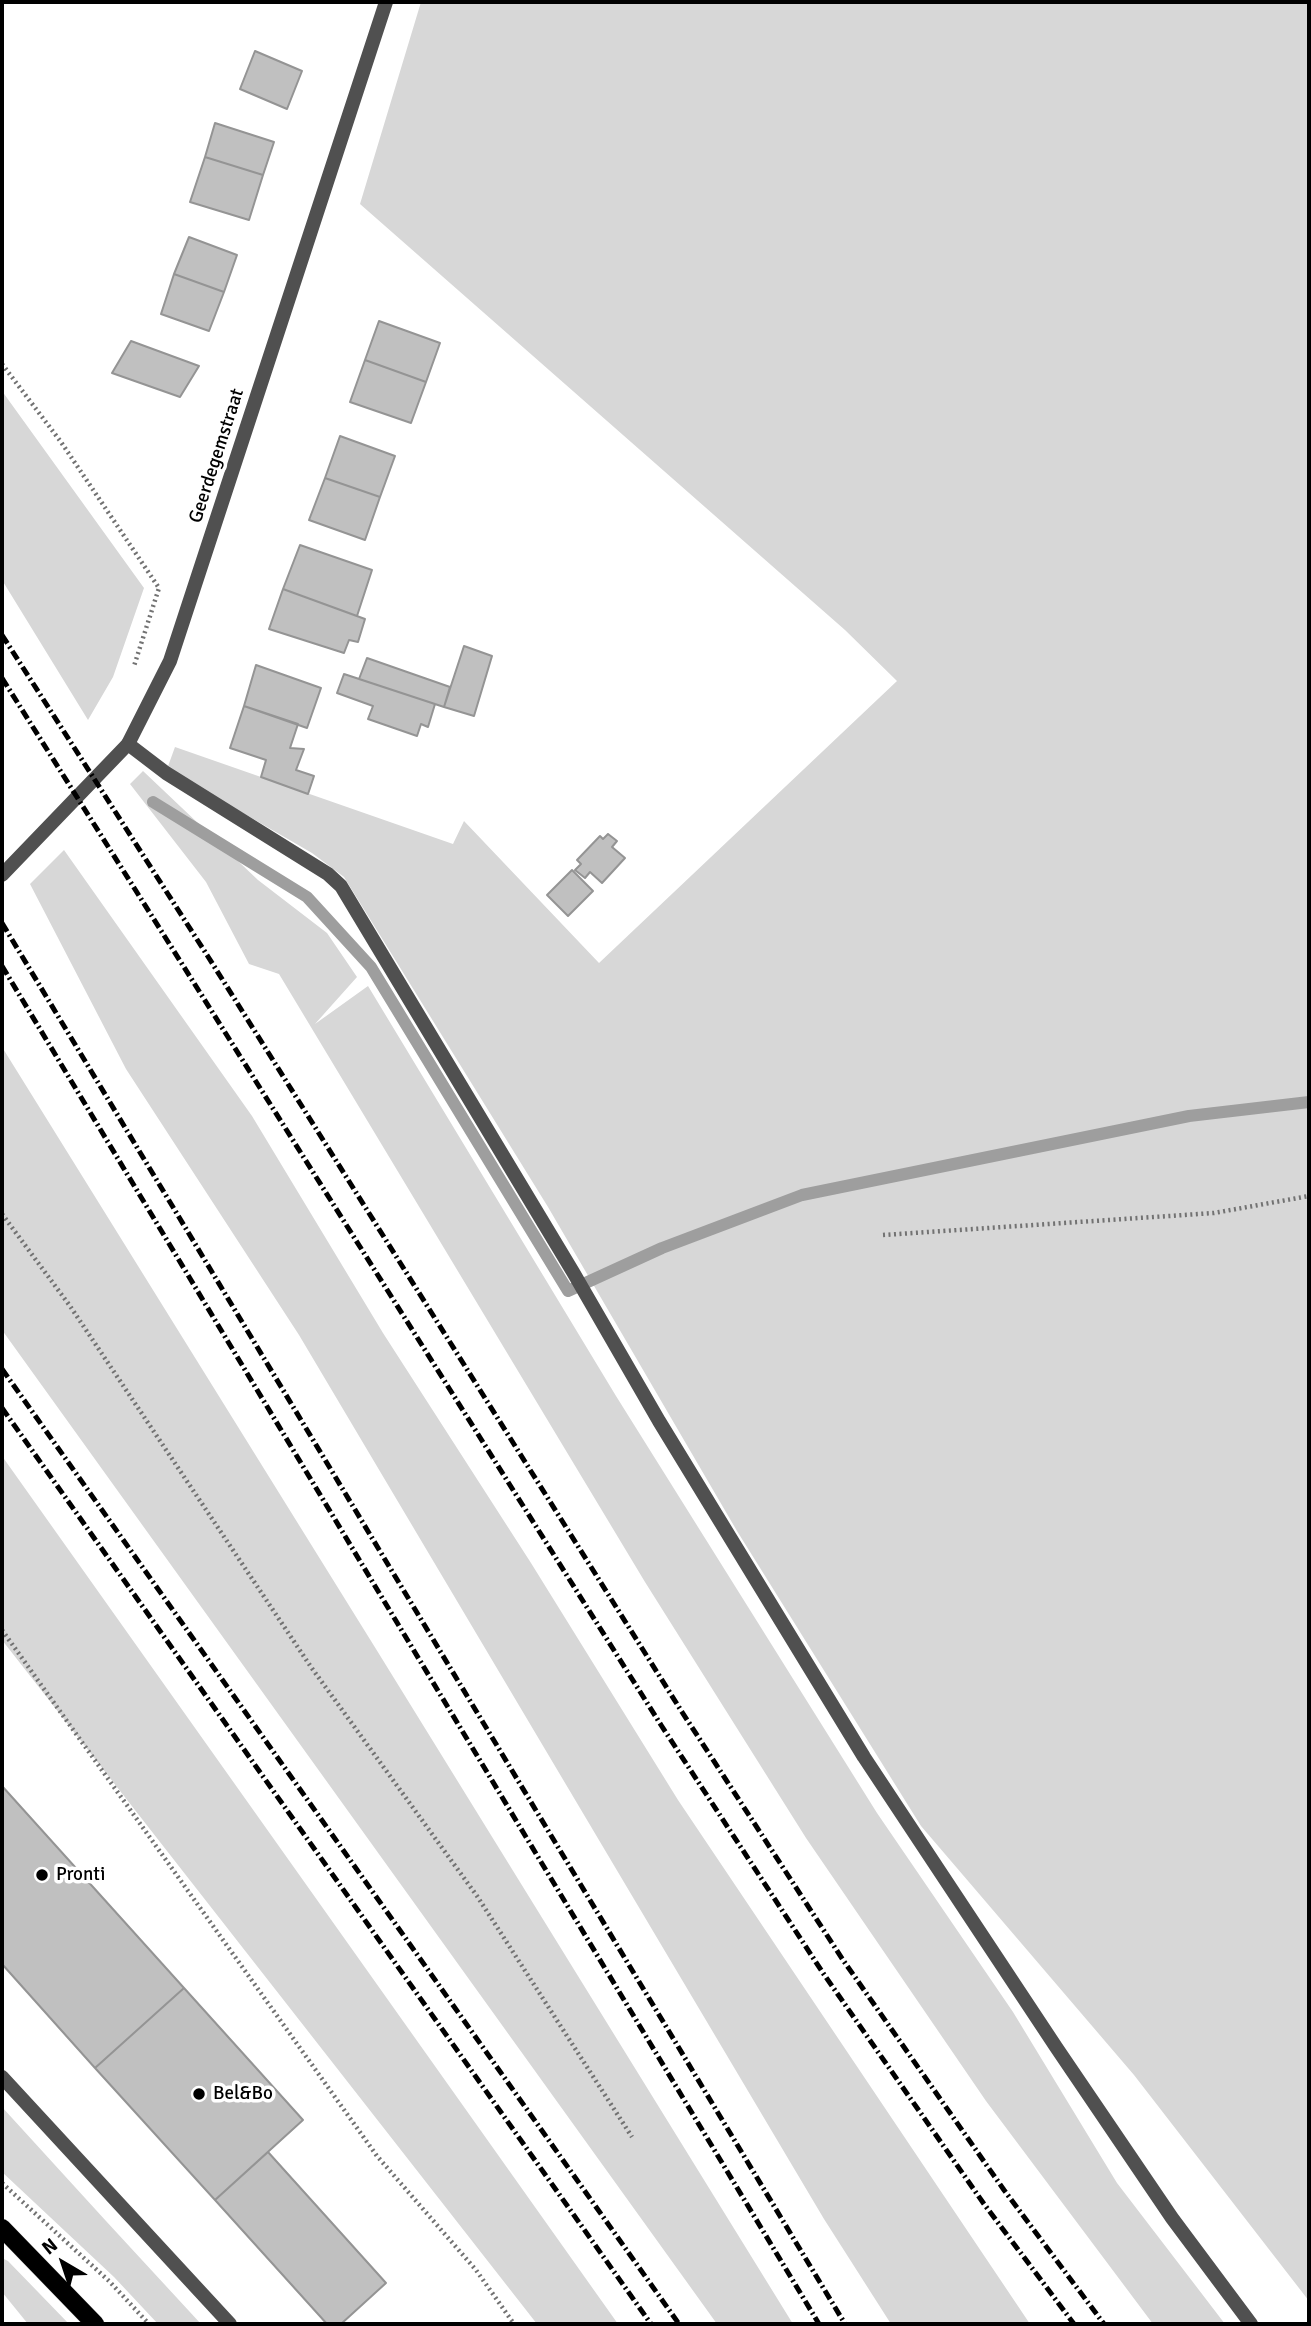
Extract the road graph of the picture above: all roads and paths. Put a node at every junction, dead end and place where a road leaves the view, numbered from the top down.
1 (386, 2) edge
2 (2, 364) edge
3 (159, 588) dead end
4 (128, 744) junction
5 (2, 875) edge
6 (1309, 1196) edge
7 (2, 1214) edge
8 (883, 1235) dead end
9 (2, 1630) edge
10 (2, 2077) edge
11 (632, 2137) dead end
12 (2, 2183) edge
13 (2, 2228) edge
14 (95, 2324) edge
15 (149, 2324) edge
16 (230, 2324) edge
17 (514, 2324) edge
18 (1251, 2324) edge

1 - 4 street, Geerdegemstraat
2 - 3 path
4 - 5 street, Geerdegemstraat
4 - 18 street
6 - 8 path
7 - 11 path
9 - 17 path
10 - 16 street
12 - 15 path
13 - 14 main road

